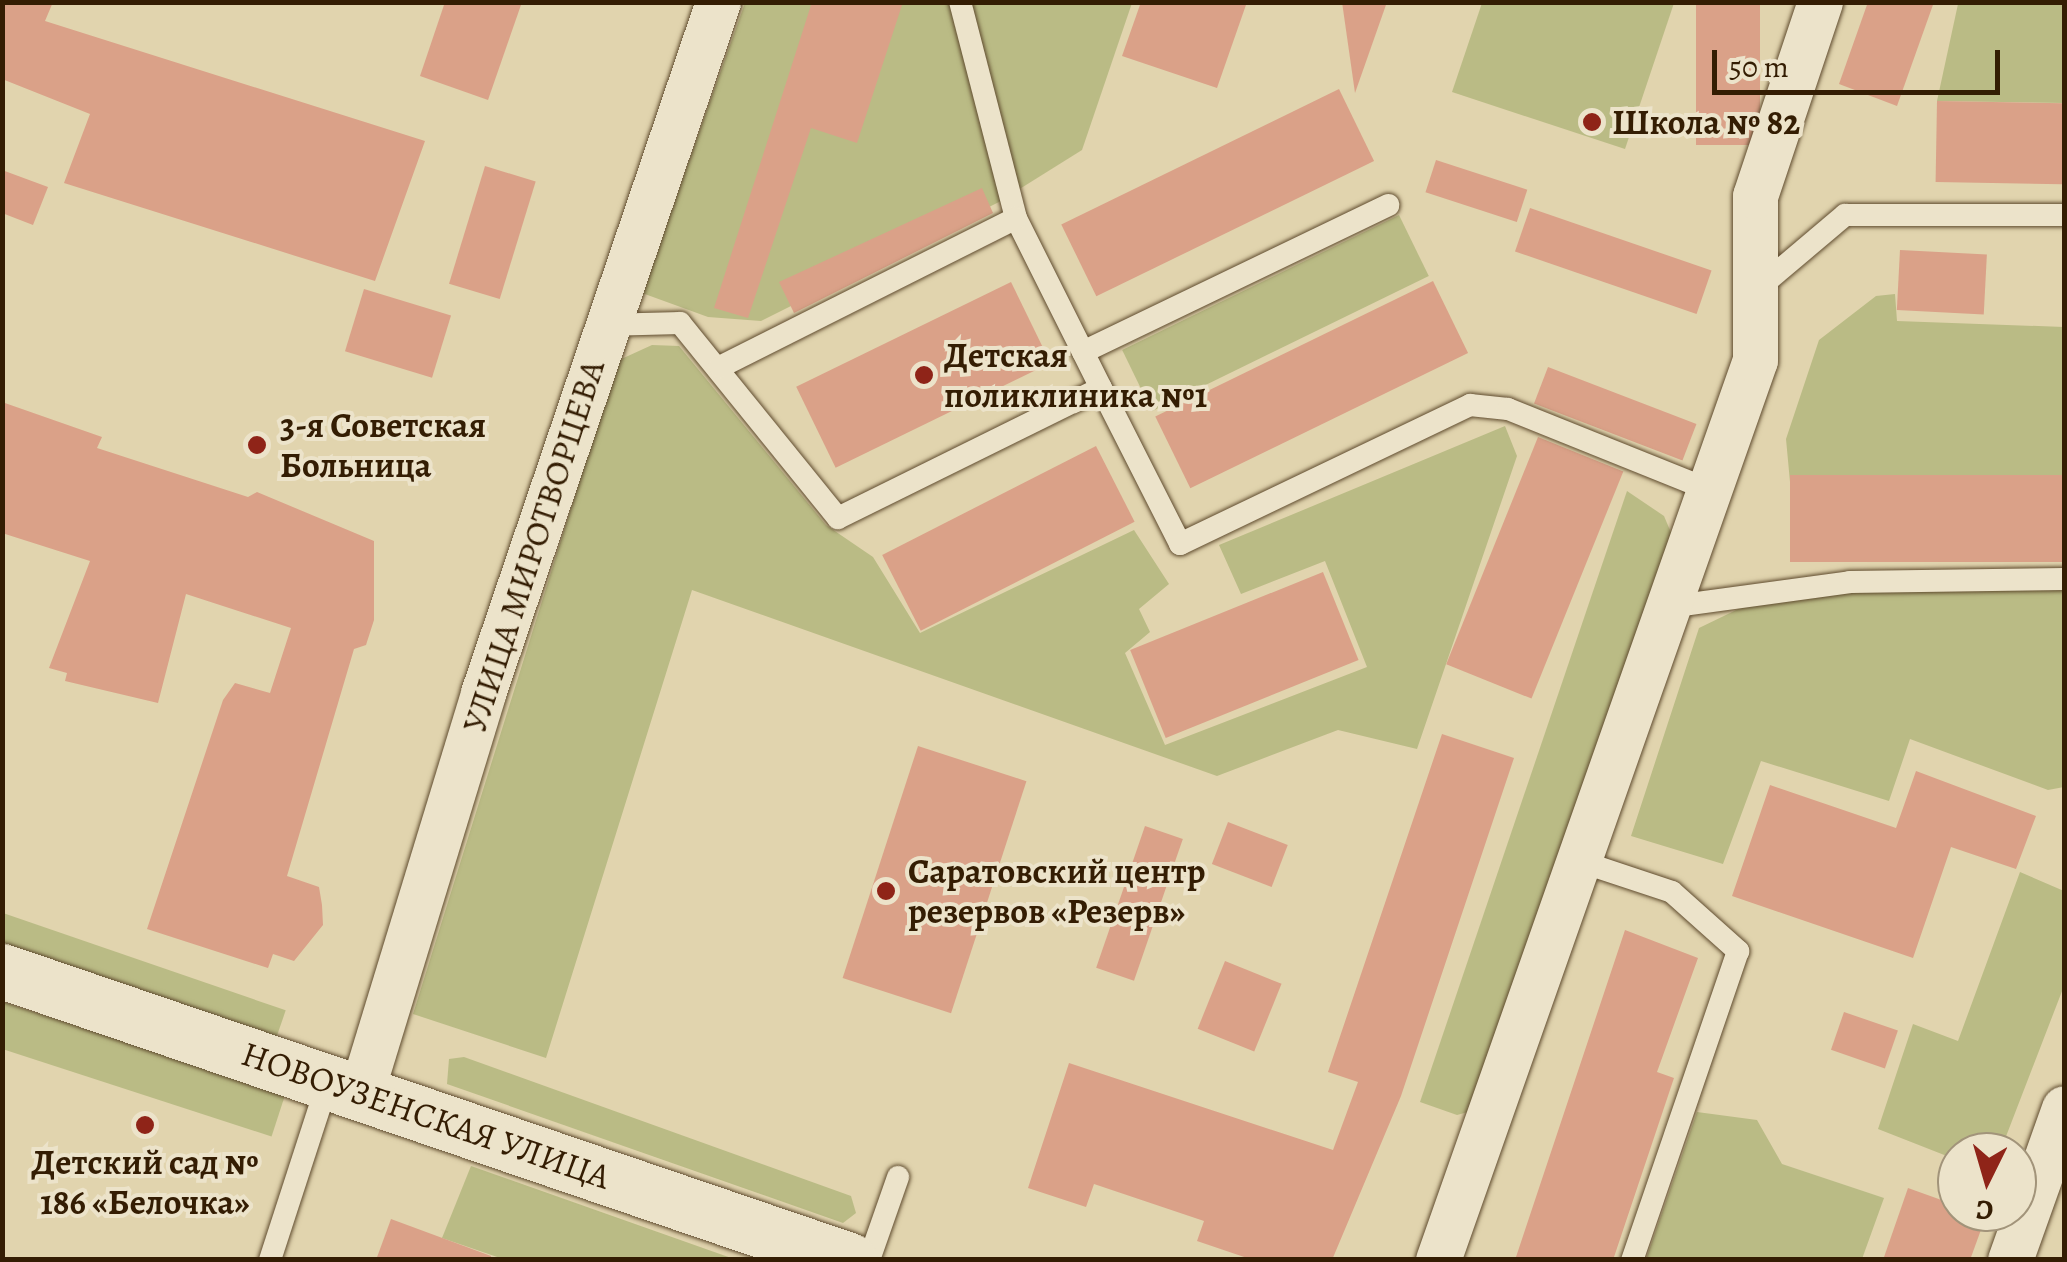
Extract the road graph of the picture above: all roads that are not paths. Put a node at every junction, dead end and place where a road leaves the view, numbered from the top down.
1 (718, 2) edge
2 (960, 2) edge
3 (1820, 2) edge
4 (1388, 205) dead end
5 (2064, 216) edge
6 (1016, 218) junction
7 (1755, 291) junction
8 (605, 324) junction
9 (1083, 352) junction
10 (720, 367) junction
11 (1101, 388) junction
12 (1709, 490) junction
13 (2064, 579) edge
14 (1668, 607) junction
15 (1579, 860) junction
16 (2, 971) edge
17 (344, 1087) junction
18 (2064, 1108) edge
19 (898, 1177) dead end
20 (791, 1250) edge
21 (270, 1260) edge
22 (849, 1260) edge
23 (869, 1260) edge
24 (1438, 1260) edge
25 (1632, 1260) edge
26 (2010, 1260) edge

1 - 8 street, УЛИЦА МИРОТВОРЦЕВА
2 - 6 lane
3 - 7 street
4 - 9 lane
5 - 7 lane
6 - 9 lane
6 - 10 lane
7 - 12 street
8 - 10 lane
8 - 17 street, УЛИЦА МИРОТВОРЦЕВА
9 - 11 lane
10 - 11 lane
11 - 12 lane
12 - 14 street
13 - 14 lane
14 - 15 street
15 - 24 street
15 - 25 lane
16 - 17 main road, НОВОУЗЕНСКАЯ УЛИЦА
17 - 20 main road, НОВОУЗЕНСКАЯ УЛИЦА
17 - 21 lane
18 - 26 street
19 - 23 lane
20 - 22 main road, НОВОУЗЕНСКАЯ УЛИЦА

